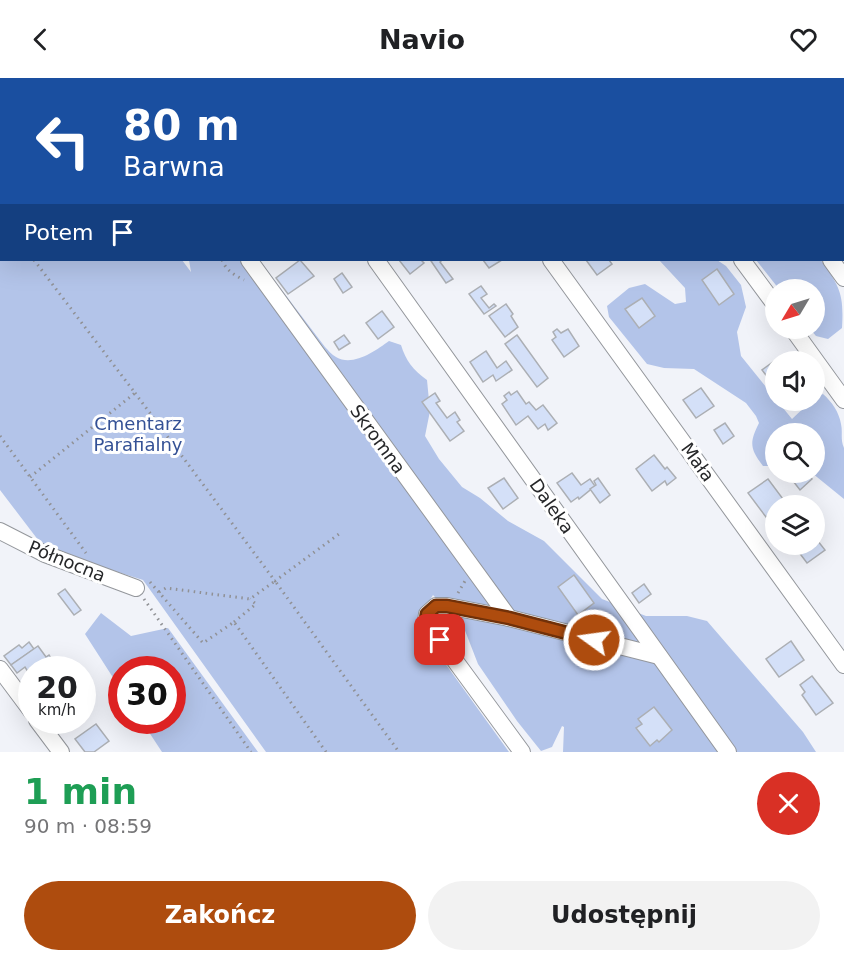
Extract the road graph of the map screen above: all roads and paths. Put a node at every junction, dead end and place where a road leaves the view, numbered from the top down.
1 (35, 261) edge
2 (250, 261) edge
3 (377, 261) edge
4 (552, 261) edge
5 (743, 261) edge
6 (832, 261) edge
7 (844, 278) edge
8 (765, 291) edge
9 (800, 339) edge
10 (135, 393) junction
11 (844, 400) edge
12 (0, 436) edge
13 (30, 477) junction
14 (0, 531) edge
15 (339, 534) dead end
16 (459, 552) junction
17 (91, 560) dead end
18 (275, 581) junction
19 (142, 583) junction
20 (159, 592) junction
21 (250, 599) junction
22 (447, 606) junction
23 (509, 618) junction
24 (234, 622) junction
25 (658, 656) junction
26 (844, 665) edge
27 (0, 669) edge
28 (18, 693) edge
29 (48, 734) edge
30 (61, 752) edge
31 (251, 752) edge
32 (326, 752) edge
33 (399, 752) edge
34 (522, 752) edge
35 (728, 752) edge

1 - 10 path
2 - 16 street, Skromna
3 - 25 street, Daleka
4 - 26 street, Mała
5 - 8 street
6 - 7 street
9 - 11 street
10 - 13 path
10 - 18 path
12 - 13 path
13 - 17 path
14 - 19 street, Północna
15 - 18 path
16 - 22 path
16 - 23 street, Skromna
18 - 21 path
18 - 33 path
19 - 20 path
19 - 31 path
20 - 21 path
20 - 24 path
21 - 24 path
22 - 23 street
22 - 34 street
23 - 25 street
24 - 32 path
25 - 35 street, Daleka
27 - 28 street
29 - 30 street

